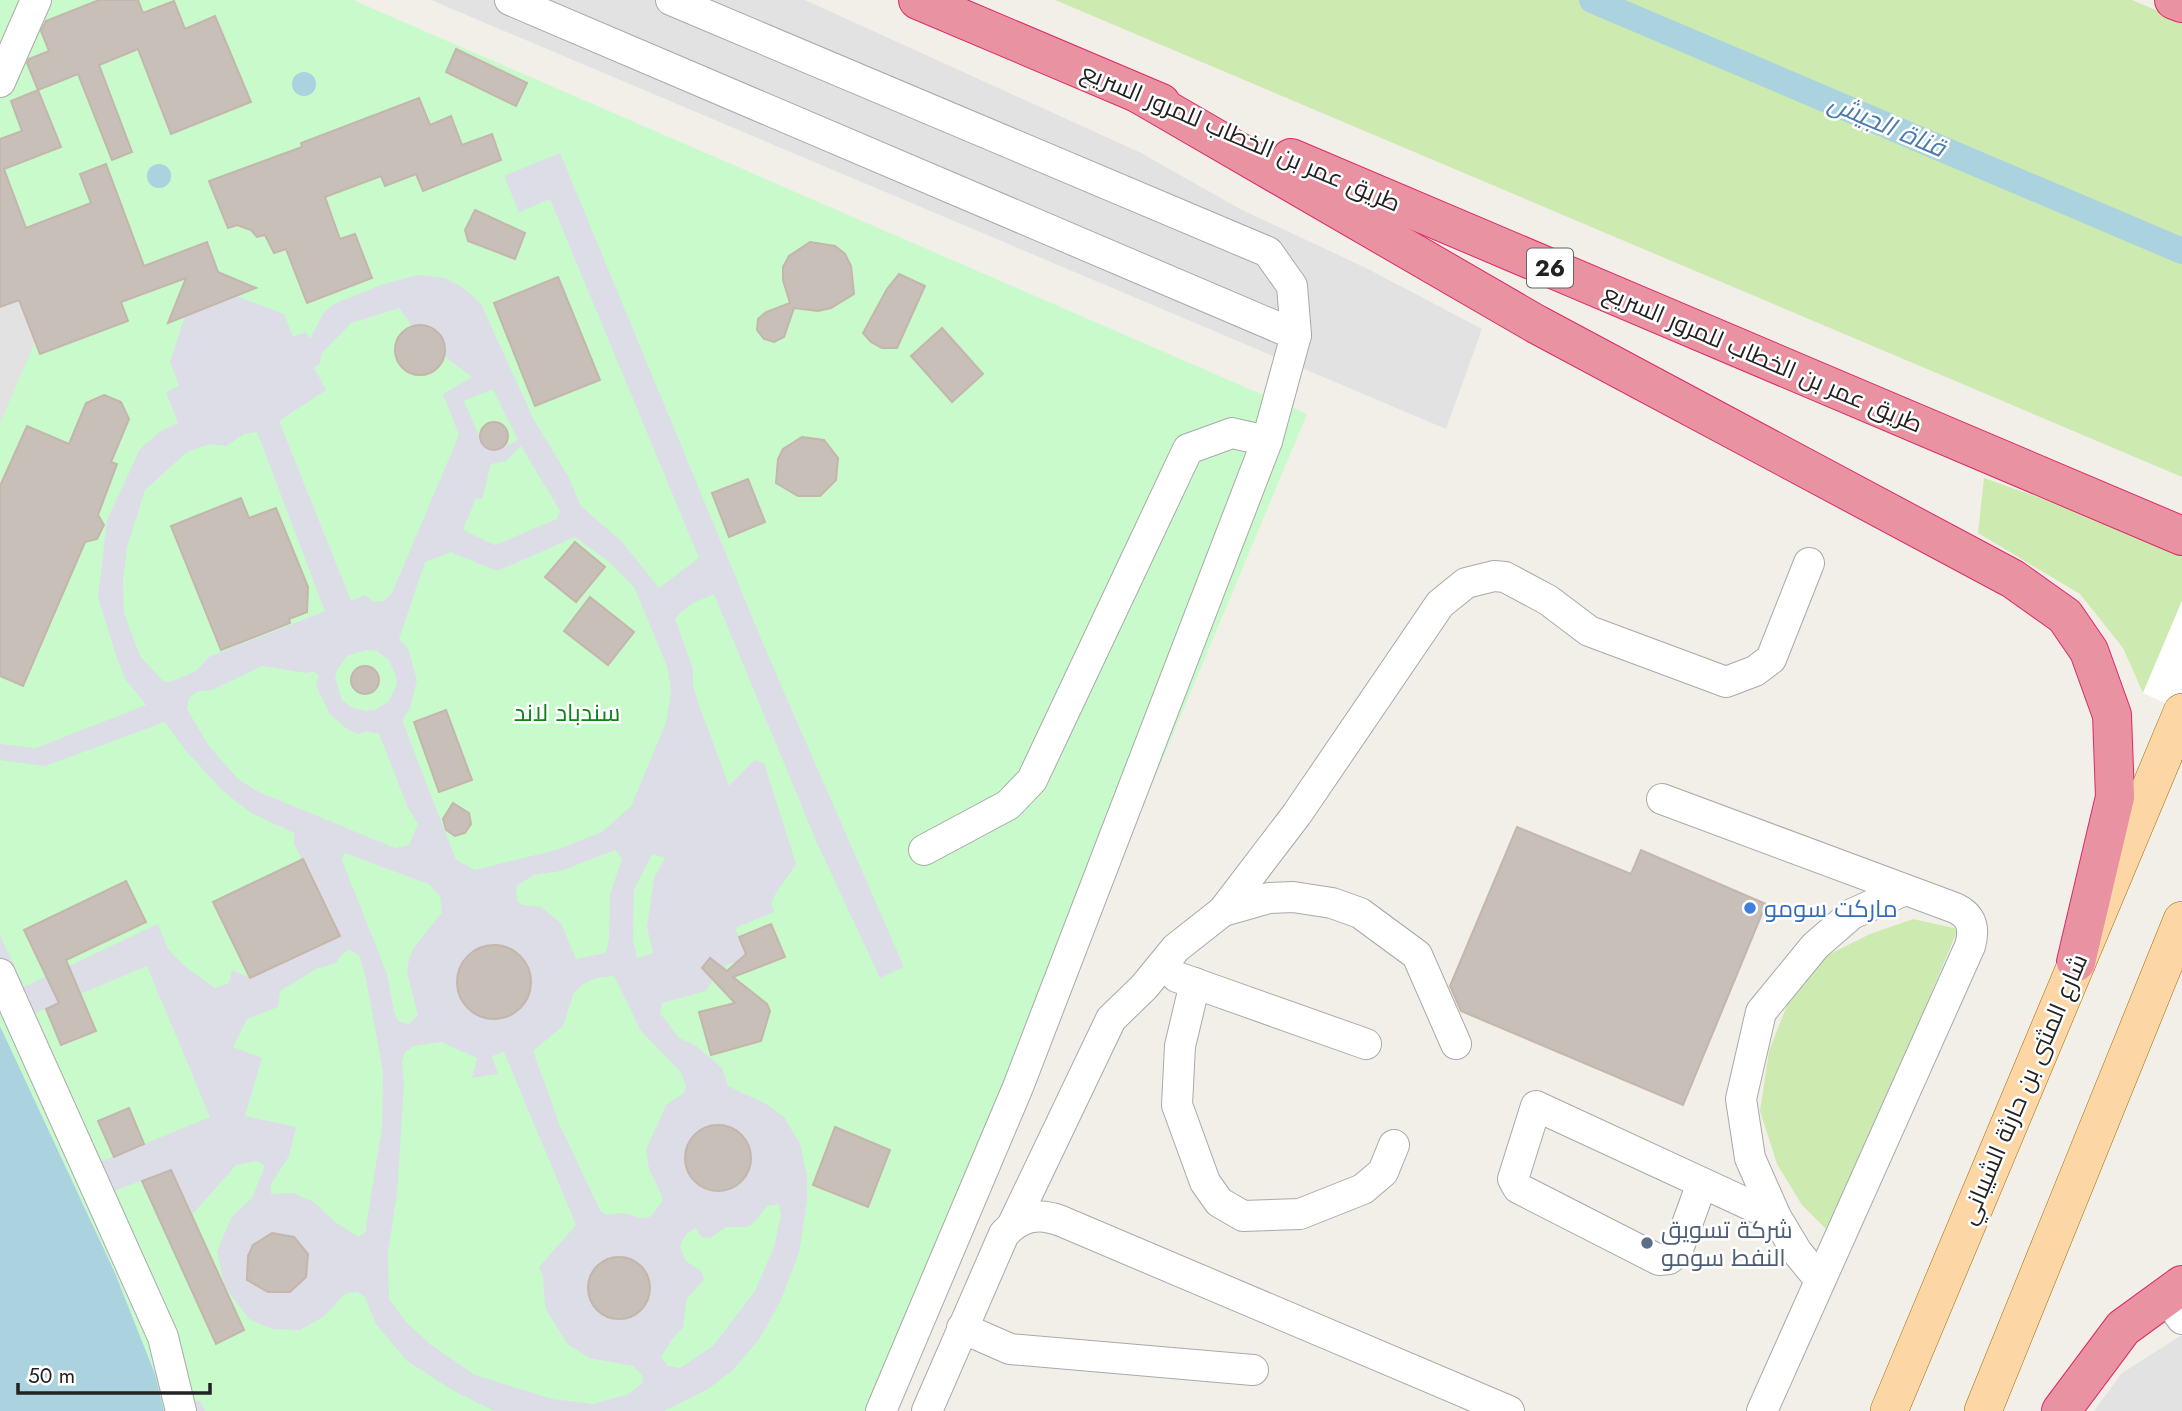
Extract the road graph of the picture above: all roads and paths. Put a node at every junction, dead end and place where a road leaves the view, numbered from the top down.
1 (36, 0) edge
2 (510, 0) edge
3 (671, 0) edge
4 (918, 0) edge
5 (2174, 0) edge
6 (2182, 4) edge
7 (0, 82) edge
8 (1139, 94) junction
9 (1296, 335) junction
10 (1266, 441) junction
11 (2182, 536) edge
12 (1810, 563) dead end
13 (2182, 712) edge
14 (1662, 799) dead end
15 (924, 850) dead end
16 (1905, 890) junction
17 (1223, 911) junction
18 (2182, 920) edge
19 (2076, 962) junction
20 (1157, 970) junction
21 (0, 974) edge
22 (1195, 983) junction
23 (1366, 1044) dead end
24 (1455, 1044) dead end
25 (1394, 1145) dead end
26 (1702, 1183) junction
27 (1776, 1217) junction
28 (1013, 1224) junction
29 (1820, 1280) junction
30 (2177, 1300) edge
31 (962, 1328) junction
32 (1253, 1370) dead end
33 (181, 1411) edge
34 (881, 1411) edge
35 (927, 1411) edge
36 (1509, 1411) edge
37 (1762, 1411) edge
38 (1889, 1411) edge
39 (1983, 1411) edge
40 (2061, 1411) edge

1 - 7 street
2 - 9 street
3 - 9 street
4 - 8 highway, طريق عمر بن الخطاب للمرور السريع / 26
5 - 6 highway
8 - 11 highway, طريق عمر بن الخطاب للمرور السريع / 26
8 - 19 highway
9 - 10 street
10 - 15 street
10 - 34 street
12 - 17 street
13 - 19 main road, شارع المثنى بن حارثة الشيباني
14 - 16 street
16 - 27 street
16 - 29 street
17 - 20 street
17 - 24 street
18 - 39 main road
19 - 38 main road, شارع المثنى بن حارثة الشيباني
20 - 22 street
20 - 28 street
21 - 33 street
22 - 23 street
22 - 25 street
26 - 26 street
26 - 27 street
27 - 29 street
28 - 31 street
28 - 36 street
29 - 37 street
30 - 40 highway
31 - 32 street
31 - 35 street

